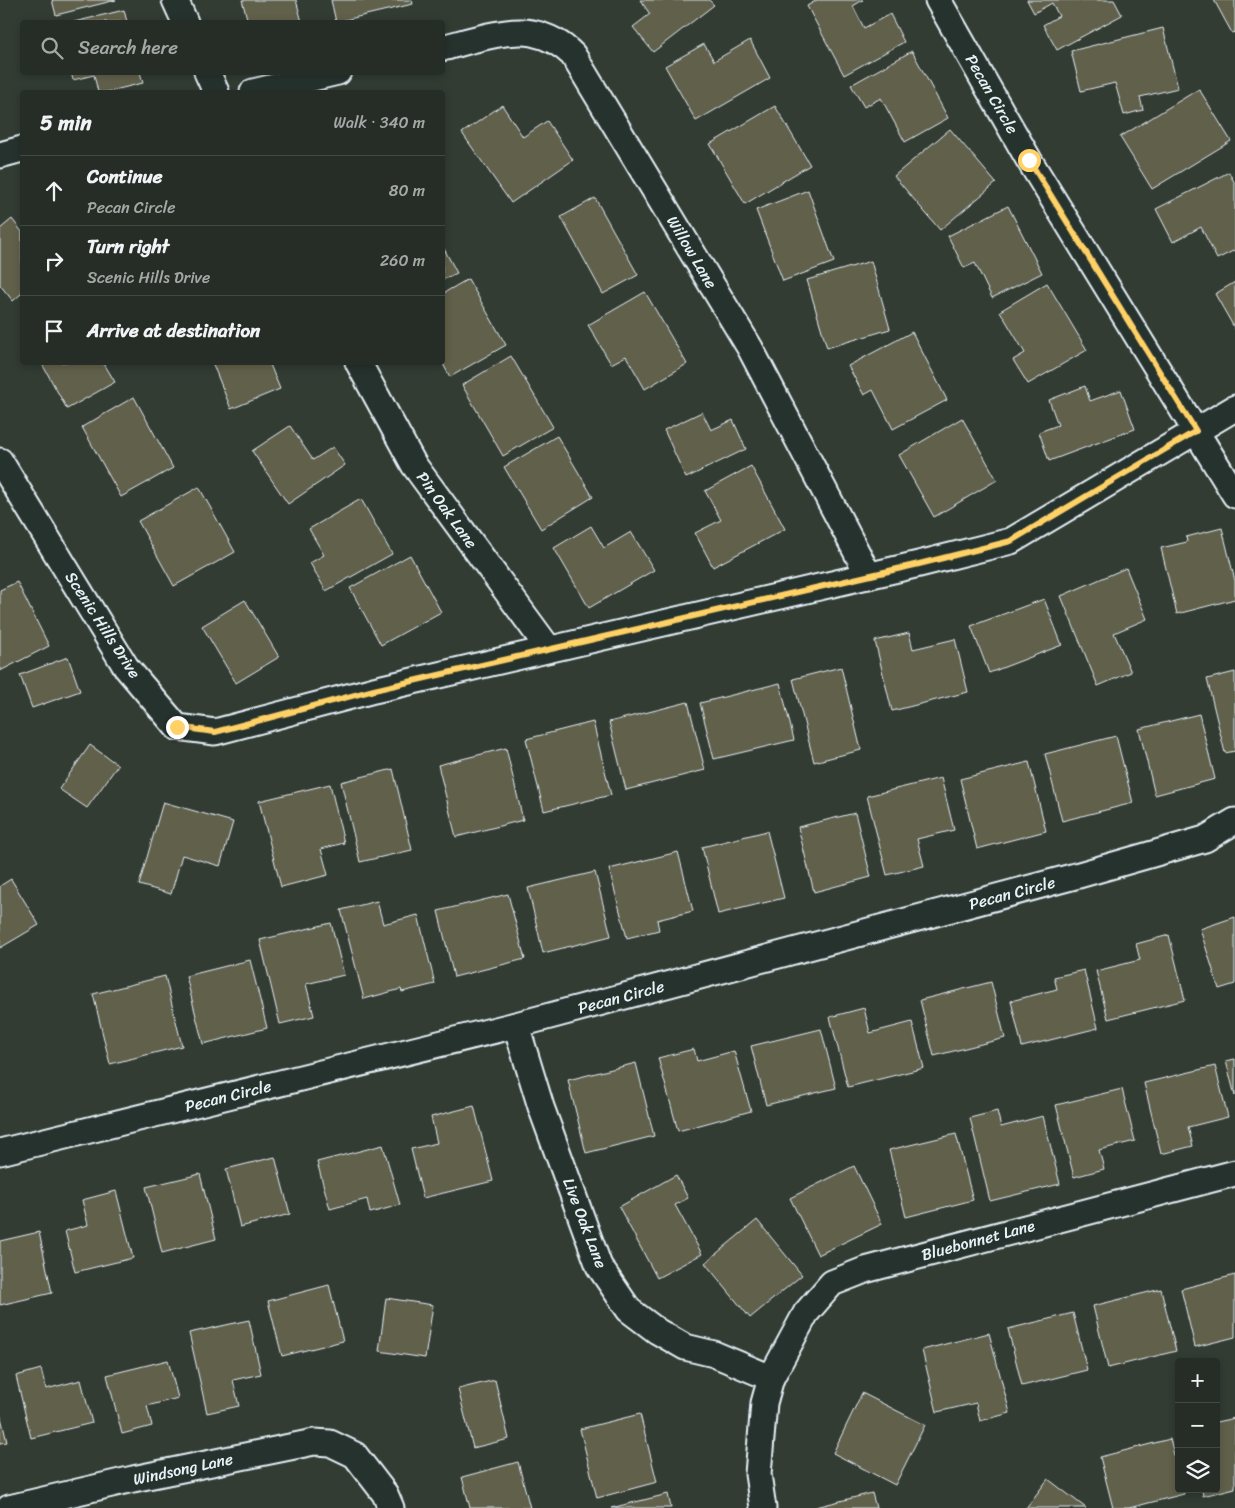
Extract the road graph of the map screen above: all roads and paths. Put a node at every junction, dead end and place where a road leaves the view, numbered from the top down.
1 (175, 0) edge
2 (938, 0) edge
3 (184, 20) edge
4 (445, 47) edge
5 (208, 75) edge
6 (325, 75) edge
7 (215, 90) edge
8 (262, 90) edge
9 (20, 150) edge
10 (0, 155) edge
11 (360, 365) edge
12 (1235, 408) edge
13 (1196, 431) junction
14 (0, 461) edge
15 (1235, 495) edge
16 (869, 576) junction
17 (549, 649) junction
18 (1235, 821) edge
19 (516, 1025) junction
20 (0, 1152) edge
21 (1235, 1173) edge
22 (771, 1378) junction
23 (9, 1508) edge
24 (390, 1508) edge
25 (763, 1508) edge

1 - 3 street
2 - 13 street, Pecan Circle
4 - 16 street, Willow Lane
5 - 7 street
6 - 8 street
9 - 10 street
11 - 17 street, Pin Oak Lane
12 - 13 street, Scenic Hills Drive
13 - 15 street, Pecan Circle
13 - 16 street, Scenic Hills Drive
14 - 17 street, Scenic Hills Drive
16 - 17 street, Scenic Hills Drive
18 - 19 street, Pecan Circle
19 - 20 street, Pecan Circle
19 - 22 street, Live Oak Lane
21 - 22 street, Bluebonnet Lane
22 - 25 street
23 - 24 street, Windsong Lane

